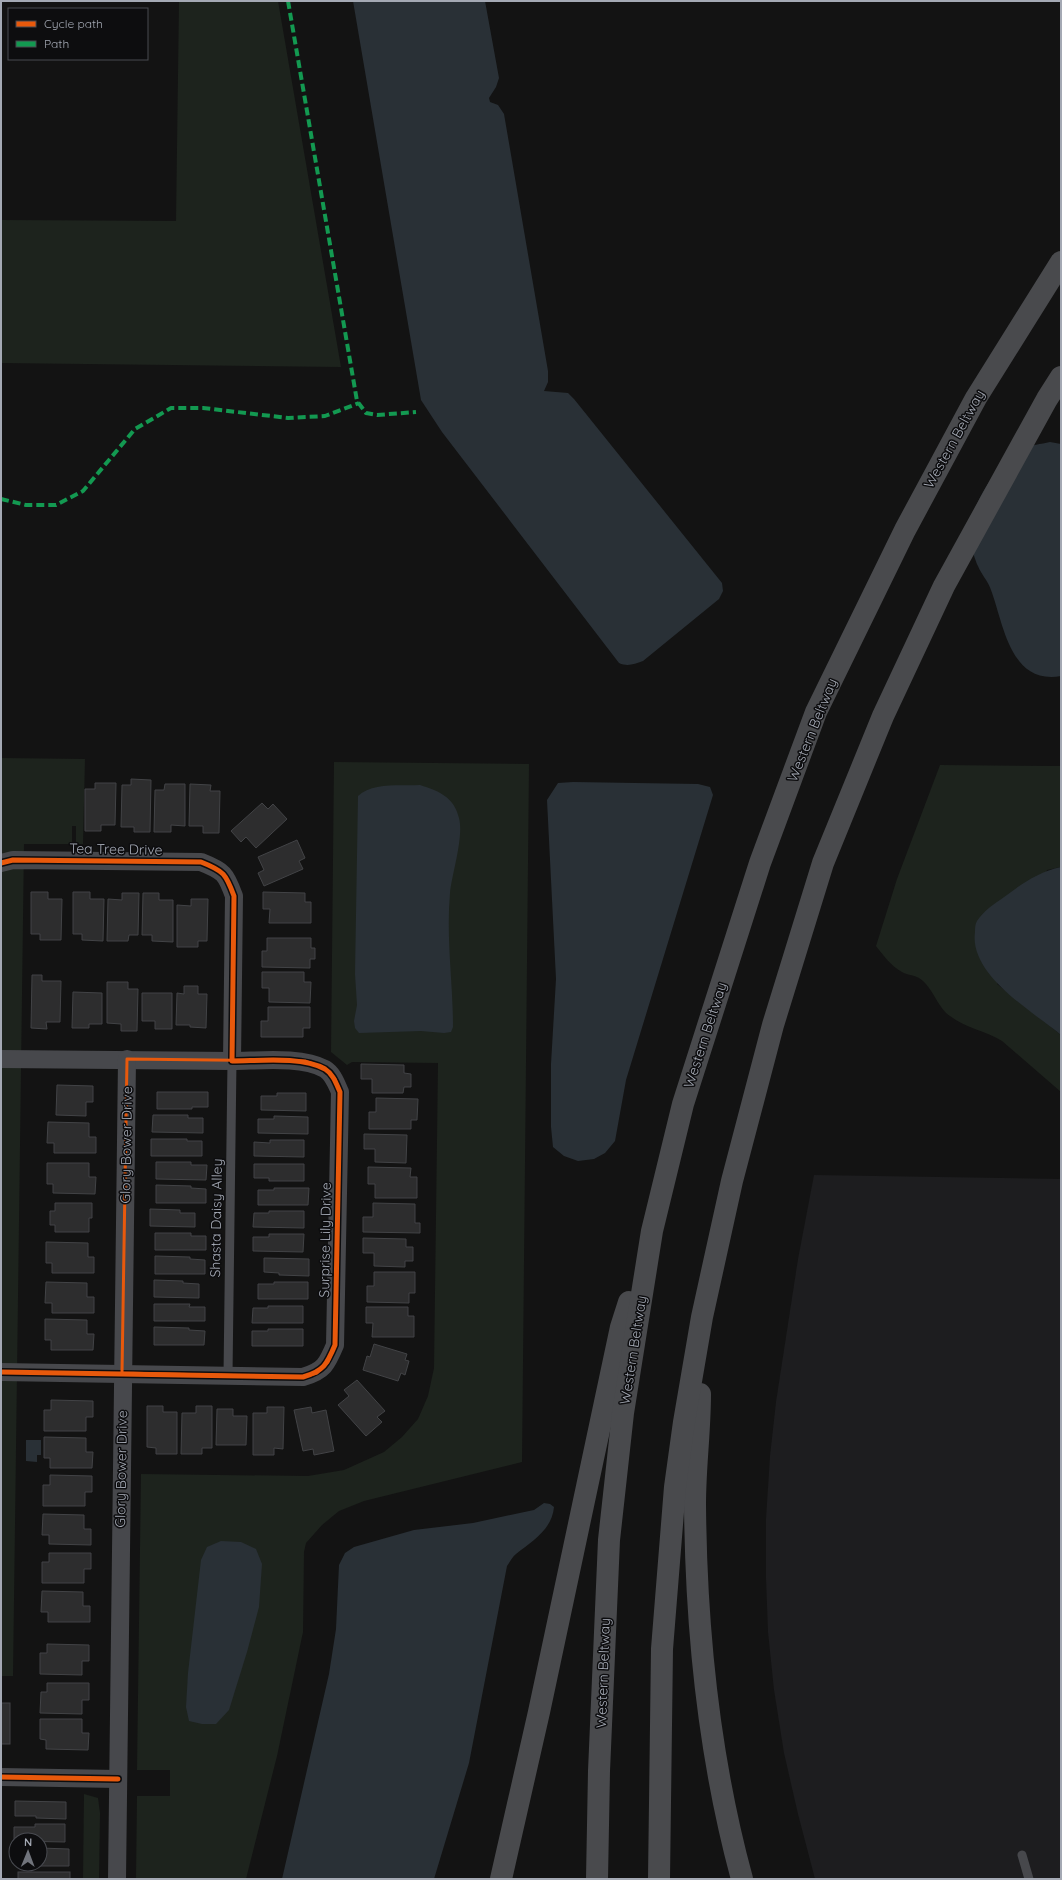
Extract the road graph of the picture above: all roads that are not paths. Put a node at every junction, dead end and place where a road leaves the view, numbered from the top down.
1 (1061, 262) edge
2 (1061, 377) edge
3 (1, 863) edge
4 (1, 1059) edge
5 (127, 1059) junction
6 (232, 1061) junction
7 (652, 1231) junction
8 (702, 1317) junction
9 (1, 1372) edge
10 (122, 1373) junction
11 (228, 1375) junction
12 (1, 1777) edge
13 (118, 1779) junction
14 (1022, 1854) dead end
15 (117, 1879) edge
16 (500, 1879) edge
17 (597, 1879) edge
18 (659, 1879) edge
19 (742, 1879) edge
20 (1029, 1879) edge

1 - 7 highway, Western Beltway
2 - 8 highway
3 - 6 street, Tea Tree Drive
4 - 5 street, Surprise Lily Drive
5 - 6 street, Surprise Lily Drive
5 - 10 street, Glory Bower Drive
6 - 11 lane, Shasta Daisy Alley
6 - 11 street, Surprise Lily Drive
7 - 16 highway
7 - 17 highway, Western Beltway
8 - 18 highway
8 - 19 highway
9 - 10 street, Surprise Lily Drive
10 - 11 street, Surprise Lily Drive
10 - 13 street, Glory Bower Drive
12 - 13 street
13 - 15 street, Glory Bower Drive
14 - 20 lane

